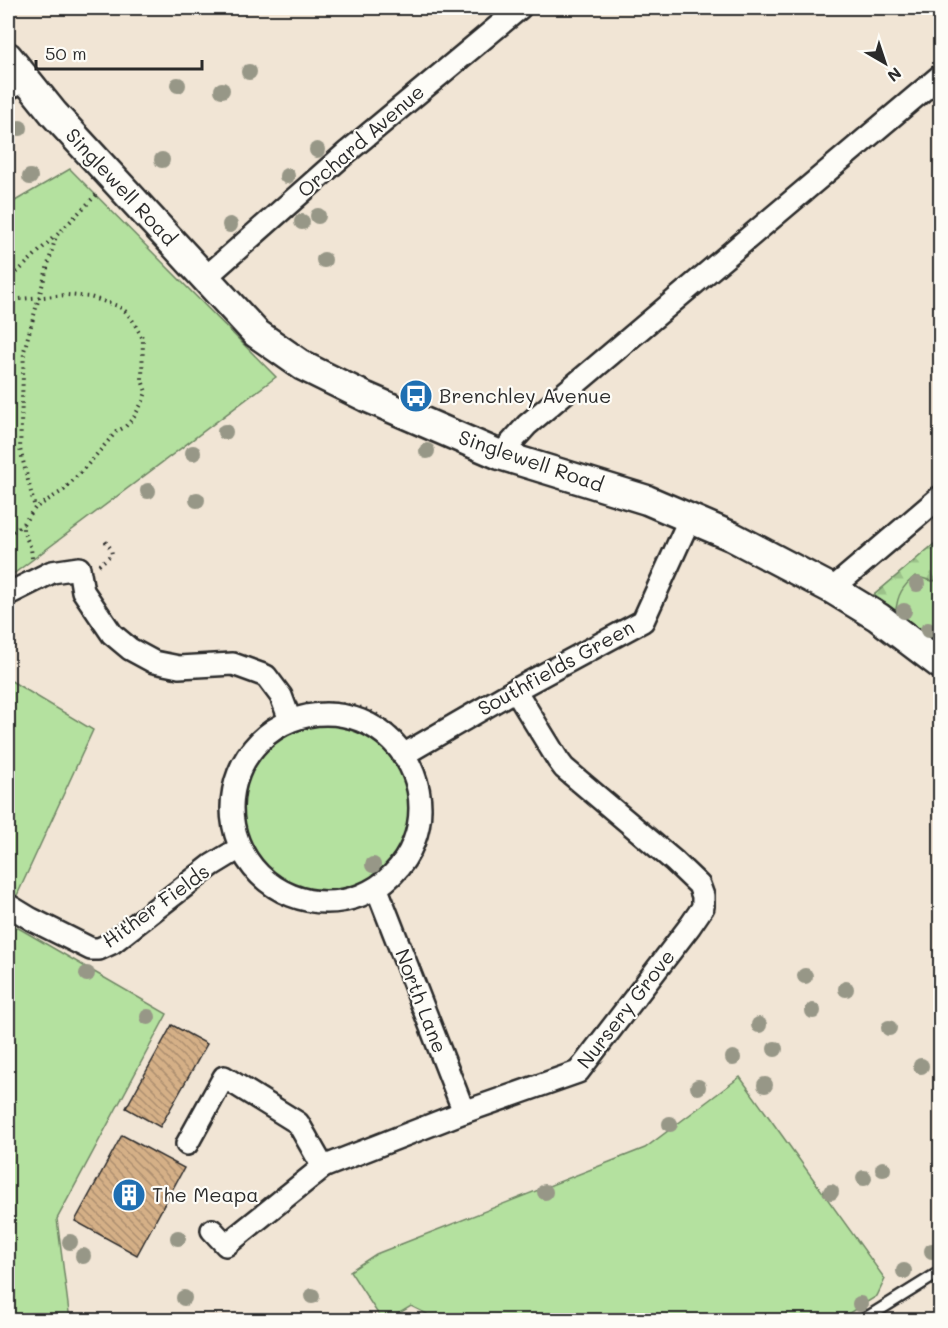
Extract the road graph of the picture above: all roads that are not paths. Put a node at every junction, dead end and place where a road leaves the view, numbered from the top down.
1 (520, 8) edge
2 (8, 57) edge
3 (940, 76) edge
4 (19, 89) edge
5 (205, 278) junction
6 (500, 455) junction
7 (940, 497) edge
8 (690, 518) junction
9 (832, 589) junction
10 (8, 594) edge
11 (940, 664) edge
12 (515, 690) junction
13 (295, 711) junction
14 (405, 746) junction
15 (240, 848) junction
16 (377, 889) junction
17 (8, 905) edge
18 (464, 1112) junction
19 (187, 1144) dead end
20 (323, 1167) junction
21 (212, 1230) dead end
22 (940, 1272) edge
23 (867, 1319) edge

1 - 5 street, Orchard Avenue
2 - 4 street, Singlewell Road
3 - 6 street
4 - 5 street, Singlewell Road
5 - 6 street, Singlewell Road
6 - 8 street, Singlewell Road
7 - 9 street
8 - 9 street, Singlewell Road
8 - 12 street, Southfields Green
9 - 11 street, Singlewell Road
10 - 13 street
12 - 14 street, Southfields Green
12 - 18 street, Nursery Grove
13 - 14 street
13 - 15 street
14 - 16 street
15 - 16 street
15 - 17 street, Hither Fields
16 - 18 street, North Lane
18 - 20 street, Nursery Grove
19 - 20 street
20 - 21 street, Nursery Grove
22 - 23 lane

